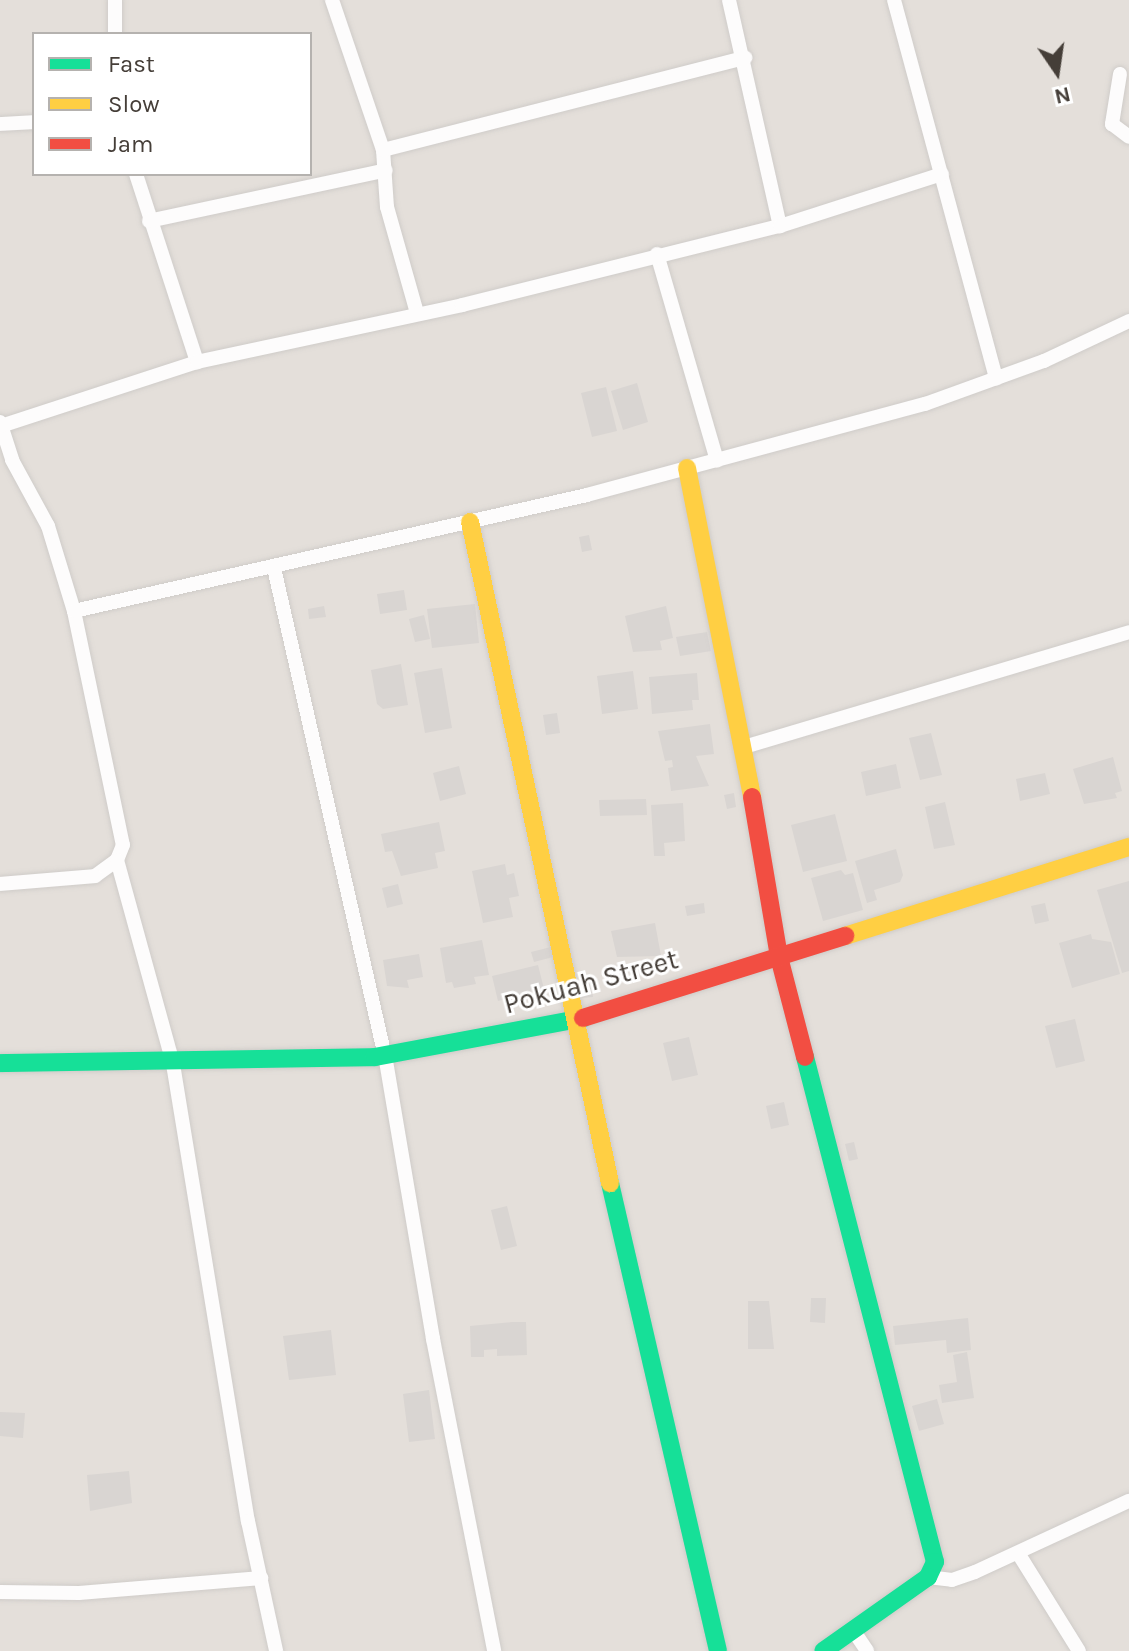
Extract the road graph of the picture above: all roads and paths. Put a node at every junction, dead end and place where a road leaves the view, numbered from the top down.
1 (115, 0) edge
2 (332, 0) edge
3 (729, 0) edge
4 (894, 0) edge
5 (115, 32) edge
6 (745, 58) junction
7 (1120, 74) dead end
8 (32, 122) edge
9 (0, 124) edge
10 (1129, 137) edge
11 (383, 150) junction
12 (386, 170) junction
13 (942, 174) junction
14 (137, 176) edge
15 (149, 221) junction
16 (780, 226) junction
17 (657, 254) junction
18 (417, 313) junction
19 (1129, 321) edge
20 (197, 362) junction
21 (996, 379) junction
22 (0, 424) edge
23 (717, 460) junction
24 (687, 468) junction
25 (470, 522) junction
26 (274, 568) junction
27 (74, 611) junction
28 (1129, 632) edge
29 (744, 747) junction
30 (1129, 847) edge
31 (117, 860) junction
32 (0, 884) edge
33 (779, 957) junction
34 (573, 1021) junction
35 (385, 1055) junction
36 (0, 1063) edge
37 (173, 1064) junction
38 (1129, 1501) edge
39 (1018, 1553) junction
40 (928, 1577) junction
41 (261, 1578) junction
42 (0, 1592) edge
43 (853, 1630) junction
44 (276, 1651) edge
45 (494, 1651) edge
46 (718, 1651) edge
47 (823, 1651) edge
48 (867, 1651) edge
49 (1079, 1651) edge

1 - 5 street
2 - 11 street
3 - 6 street
4 - 13 street
6 - 11 street
6 - 16 street
7 - 10 street
8 - 9 street
11 - 12 street
12 - 15 street
12 - 18 street
13 - 16 street
13 - 21 street
14 - 15 street
15 - 20 street
16 - 17 street
17 - 18 street
17 - 23 street
18 - 20 street
19 - 21 street
20 - 22 street
21 - 23 street
22 - 27 street
23 - 24 street
24 - 25 street
24 - 29 street
25 - 26 street
25 - 34 street
26 - 27 street
26 - 35 street
27 - 31 street
28 - 29 street
29 - 33 street
30 - 33 street, Pokuah Street
31 - 32 street
31 - 37 street
33 - 34 street, Pokuah Street
33 - 40 street
34 - 35 street, Pokuah Street
34 - 46 street
35 - 37 street, Pokuah Street
35 - 45 street
36 - 37 street, Pokuah Street
37 - 41 street
38 - 39 street
39 - 40 street
39 - 49 street
40 - 43 street
41 - 42 street
41 - 44 street
43 - 47 street
43 - 48 street

